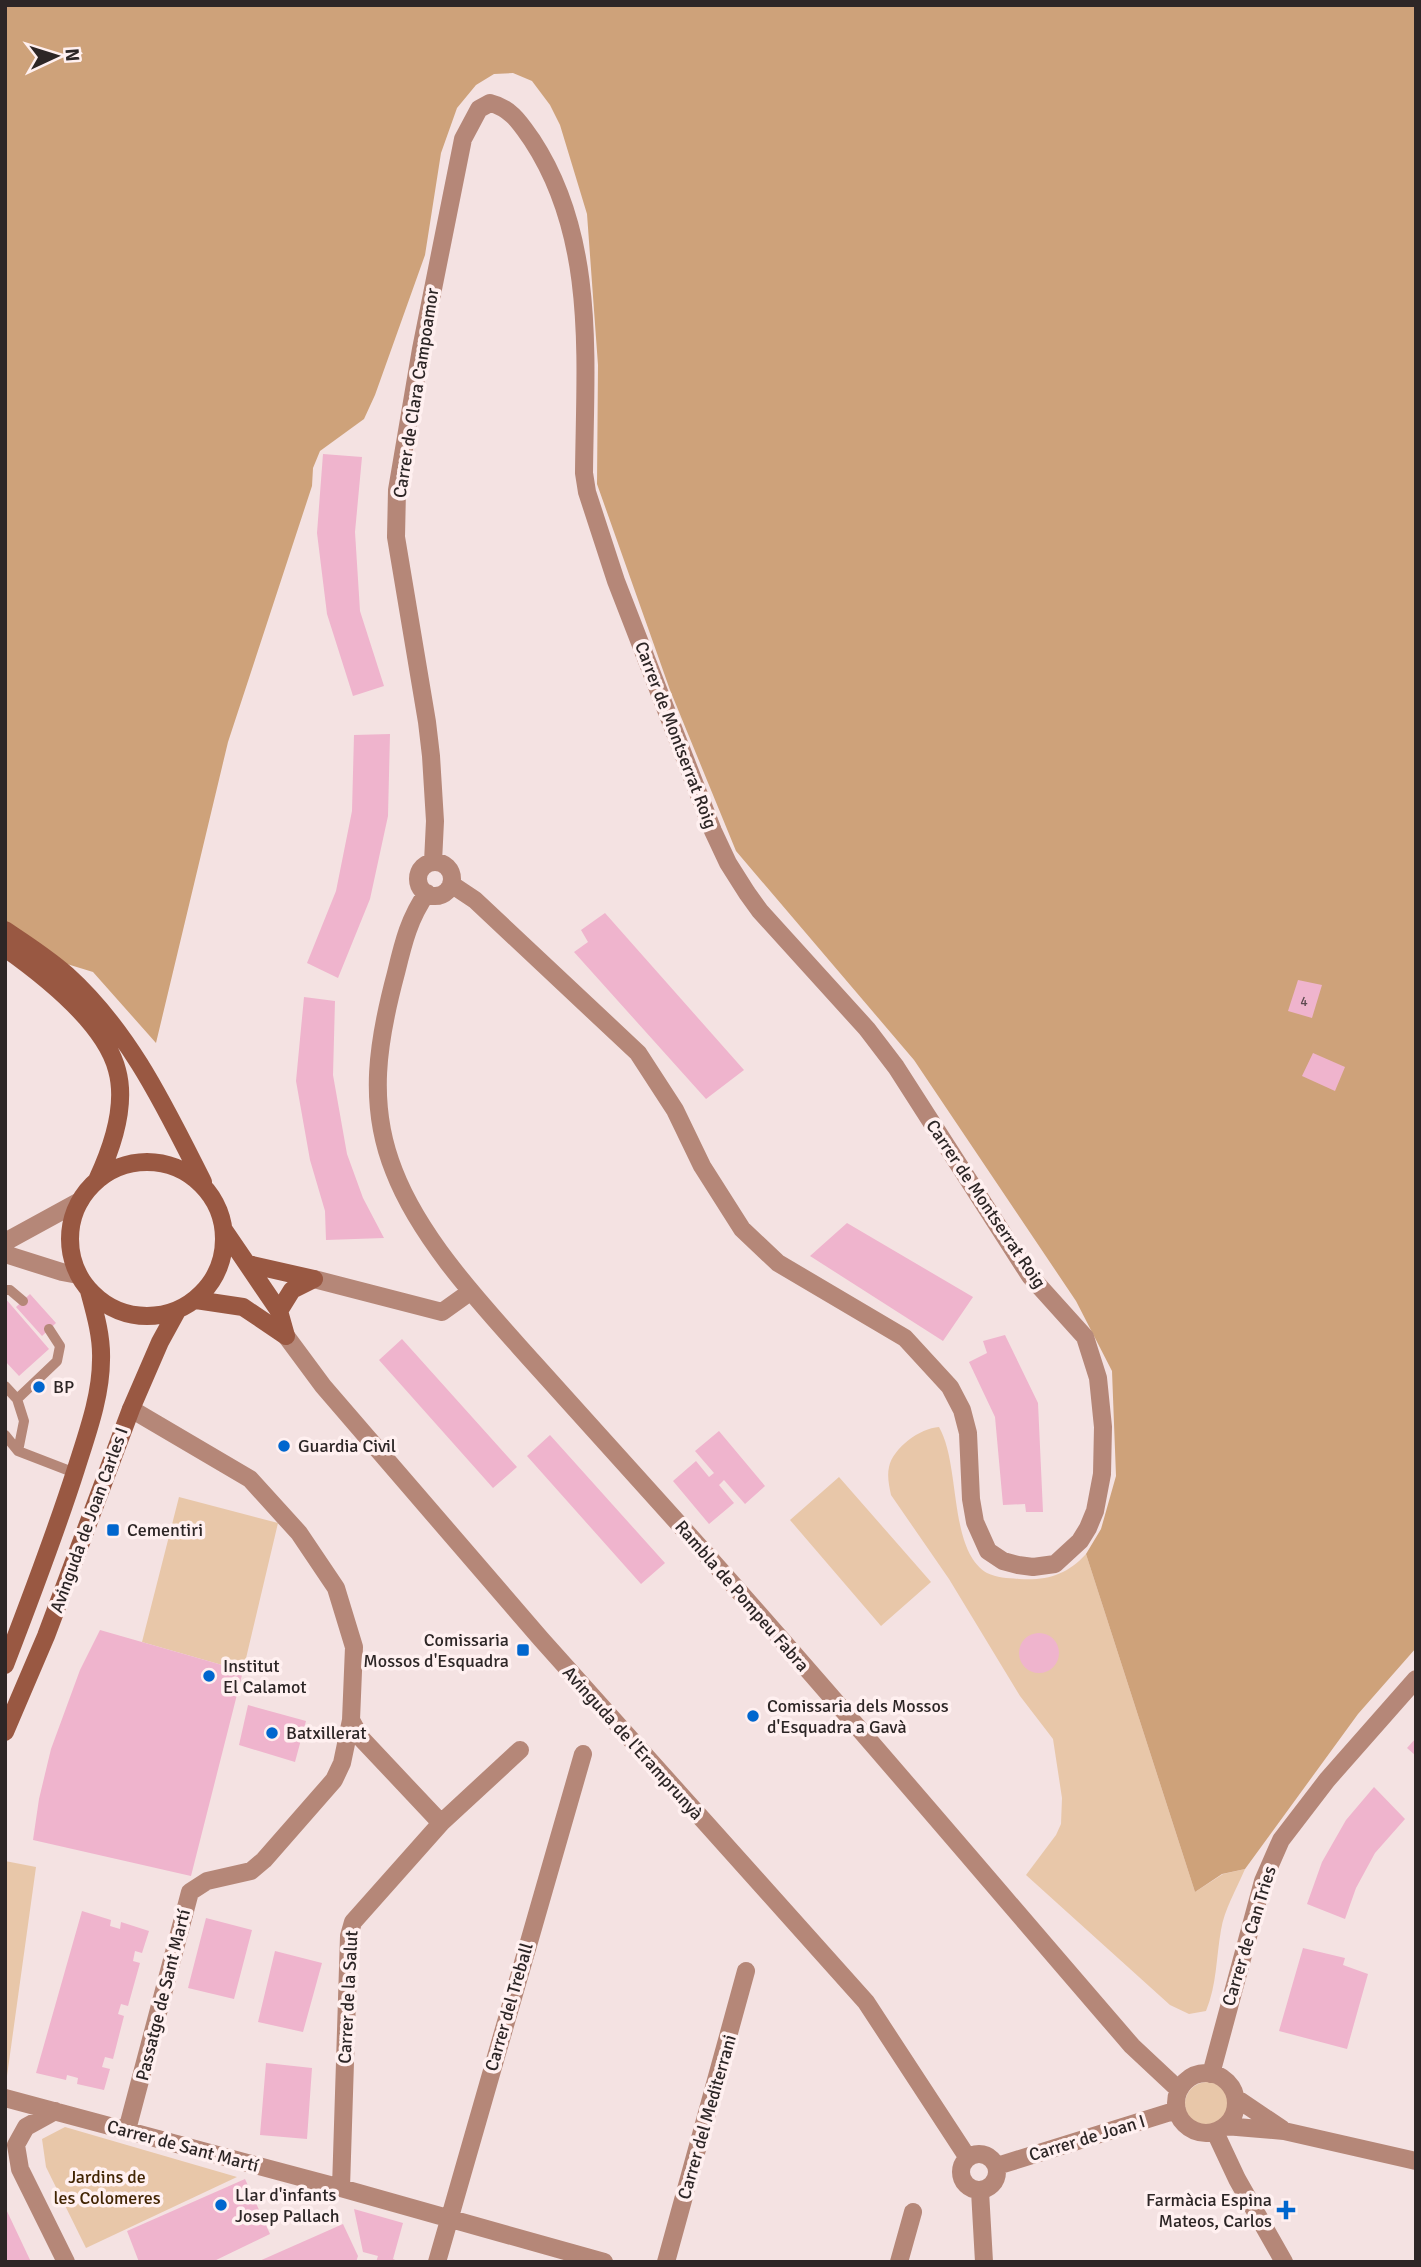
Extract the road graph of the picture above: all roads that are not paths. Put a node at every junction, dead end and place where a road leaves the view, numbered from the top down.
1 (490, 103) joint
2 (433, 862) junction
3 (451, 884) junction
4 (426, 893) junction
5 (5, 930) edge
6 (5, 948) edge
7 (97, 1180) junction
8 (208, 1191) junction
9 (80, 1201) junction
10 (224, 1230) junction
11 (5, 1242) edge
12 (5, 1254) edge
13 (248, 1264) junction
14 (78, 1275) junction
15 (314, 1279) junction
16 (5, 1290) edge
17 (89, 1291) junction
18 (470, 1292) junction
19 (23, 1300) dead end
20 (196, 1300) junction
21 (177, 1311) junction
22 (279, 1311) junction
23 (49, 1329) dead end
24 (286, 1336) junction
25 (5, 1386) edge
26 (17, 1399) junction
27 (131, 1409) junction
28 (5, 1435) edge
29 (18, 1451) junction
30 (75, 1473) junction
31 (5, 1665) edge
32 (1416, 1679) edge
33 (351, 1720) junction
34 (5, 1732) edge
35 (520, 1750) dead end
36 (583, 1754) dead end
37 (441, 1823) junction
38 (746, 1971) dead end
39 (1212, 2074) junction
40 (1179, 2090) junction
41 (5, 2098) edge
42 (1236, 2098) junction
43 (55, 2110) junction
44 (1177, 2110) junction
45 (1220, 2129) junction
46 (127, 2130) junction
47 (1284, 2131) junction
48 (968, 2158) junction
49 (1416, 2161) edge
50 (997, 2166) junction
51 (341, 2188) junction
52 (980, 2191) junction
53 (913, 2212) dead end
54 (450, 2219) junction
55 (66, 2262) edge
56 (437, 2262) edge
57 (604, 2262) edge
58 (666, 2262) edge
59 (899, 2262) edge
60 (984, 2262) edge
61 (1284, 2262) edge

1 - 2 street, Carrer de Clara Campoamor
1 - 3 street, Carrer de Montserrat Roig
2 - 3 street
2 - 4 street
3 - 4 street
4 - 18 street
5 - 8 main road
6 - 7 main road
7 - 8 main road
7 - 9 main road
8 - 10 main road
9 - 11 street
9 - 14 main road
10 - 13 main road
10 - 20 main road
12 - 14 street
13 - 15 main road
13 - 22 main road
14 - 17 main road
15 - 18 street
15 - 22 main road
16 - 19 lane
17 - 21 main road
17 - 30 main road, Avinguda de Joan Carles I
18 - 40 street, Rambla de Pompeu Fabra
20 - 21 main road
20 - 24 main road
21 - 27 main road, Avinguda de Joan Carles I
22 - 24 main road
23 - 26 lane
24 - 48 street, Avinguda de l'Eramprunyà
25 - 26 lane
26 - 29 lane
27 - 33 street, Passatge de Sant Martí
27 - 34 main road, Avinguda de Joan Carles I
28 - 29 lane
29 - 30 lane
30 - 31 main road, Avinguda de Joan Carles I
32 - 39 street, Carrer de Can Tries
33 - 37 street
33 - 46 street, Passatge de Sant Martí
35 - 37 street, Carrer de la Salut
36 - 54 street, Carrer del Treball
37 - 51 street, Carrer de la Salut
38 - 58 street, Carrer del Mediterrani
39 - 40 street
39 - 42 street
40 - 44 street
41 - 43 street, Carrer de Sant Martí
42 - 45 street
42 - 47 street
43 - 46 street, Carrer de Sant Martí
43 - 55 street
44 - 45 street
44 - 50 street, Carrer de Joan I
45 - 47 street
45 - 61 street
46 - 51 street, Carrer de Sant Martí
47 - 49 street
48 - 50 street
48 - 52 street
50 - 52 street
51 - 54 street, Carrer de Sant Martí
52 - 60 street
53 - 59 street
54 - 56 street, Carrer del Treball
54 - 57 street, Carrer de Sant Martí

